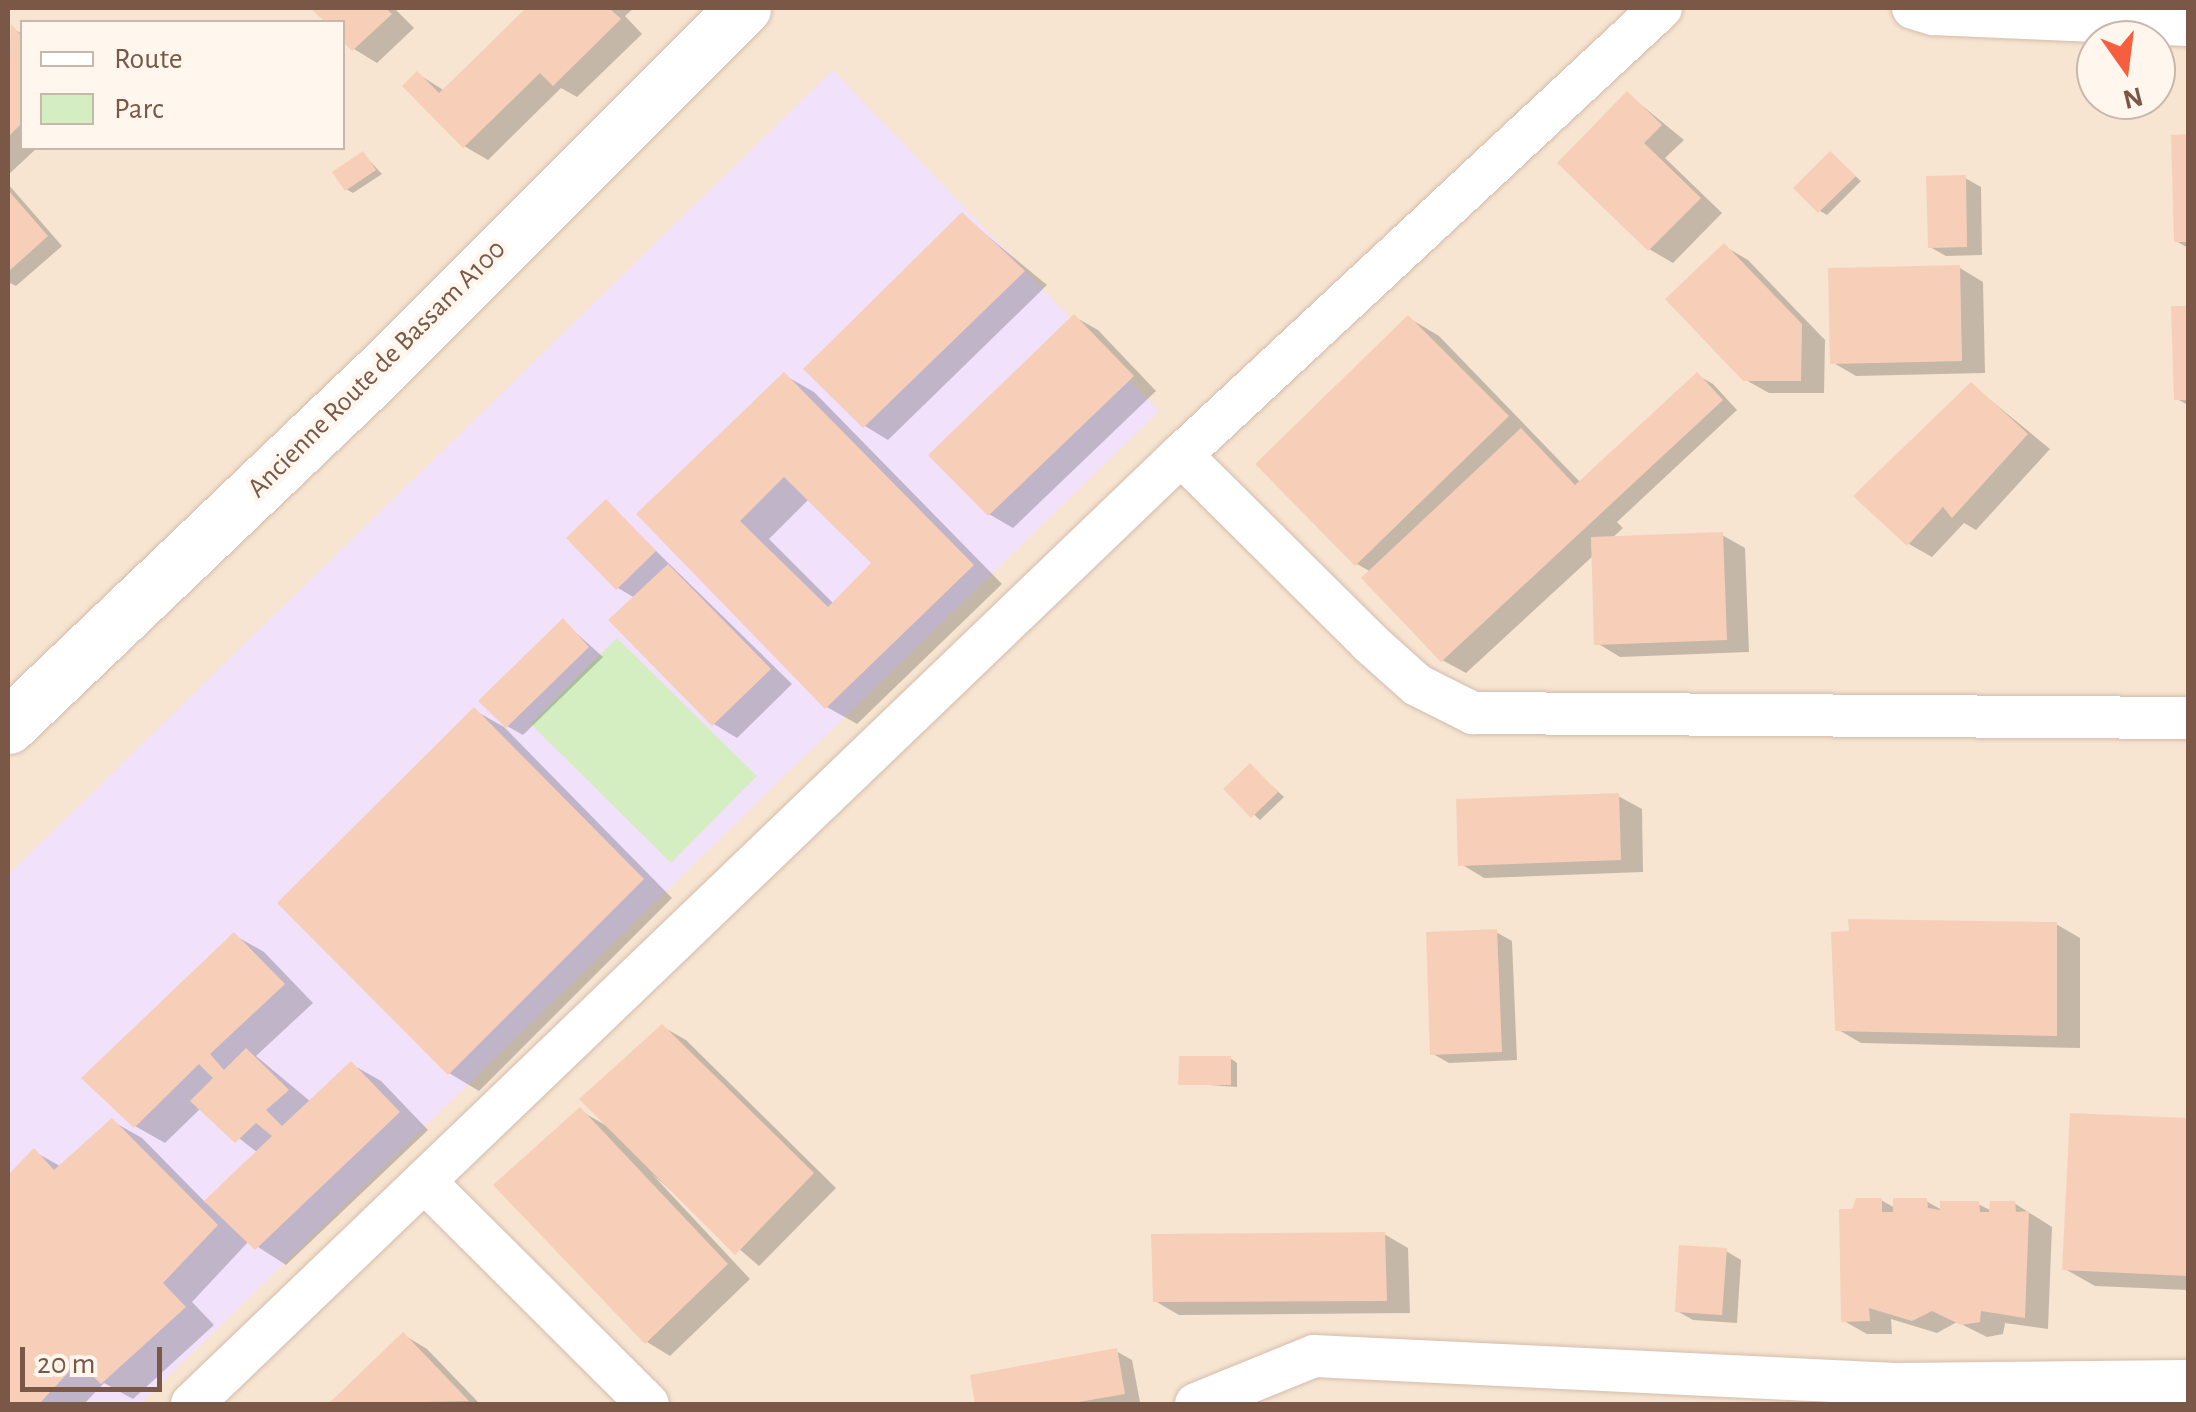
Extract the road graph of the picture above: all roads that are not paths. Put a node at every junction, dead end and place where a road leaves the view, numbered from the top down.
1 (742, 8) edge
2 (1661, 8) edge
3 (1913, 8) edge
4 (2188, 25) edge
5 (1181, 455) junction
6 (2188, 718) edge
7 (8, 726) edge
8 (426, 1183) junction
9 (2188, 1381) edge
10 (192, 1404) edge
11 (648, 1404) edge
12 (1196, 1404) edge

1 - 7 main road, Ancienne Route de Bassam A100
2 - 5 street
3 - 4 street
5 - 6 street
5 - 8 street
8 - 10 street
8 - 11 street
9 - 12 street

